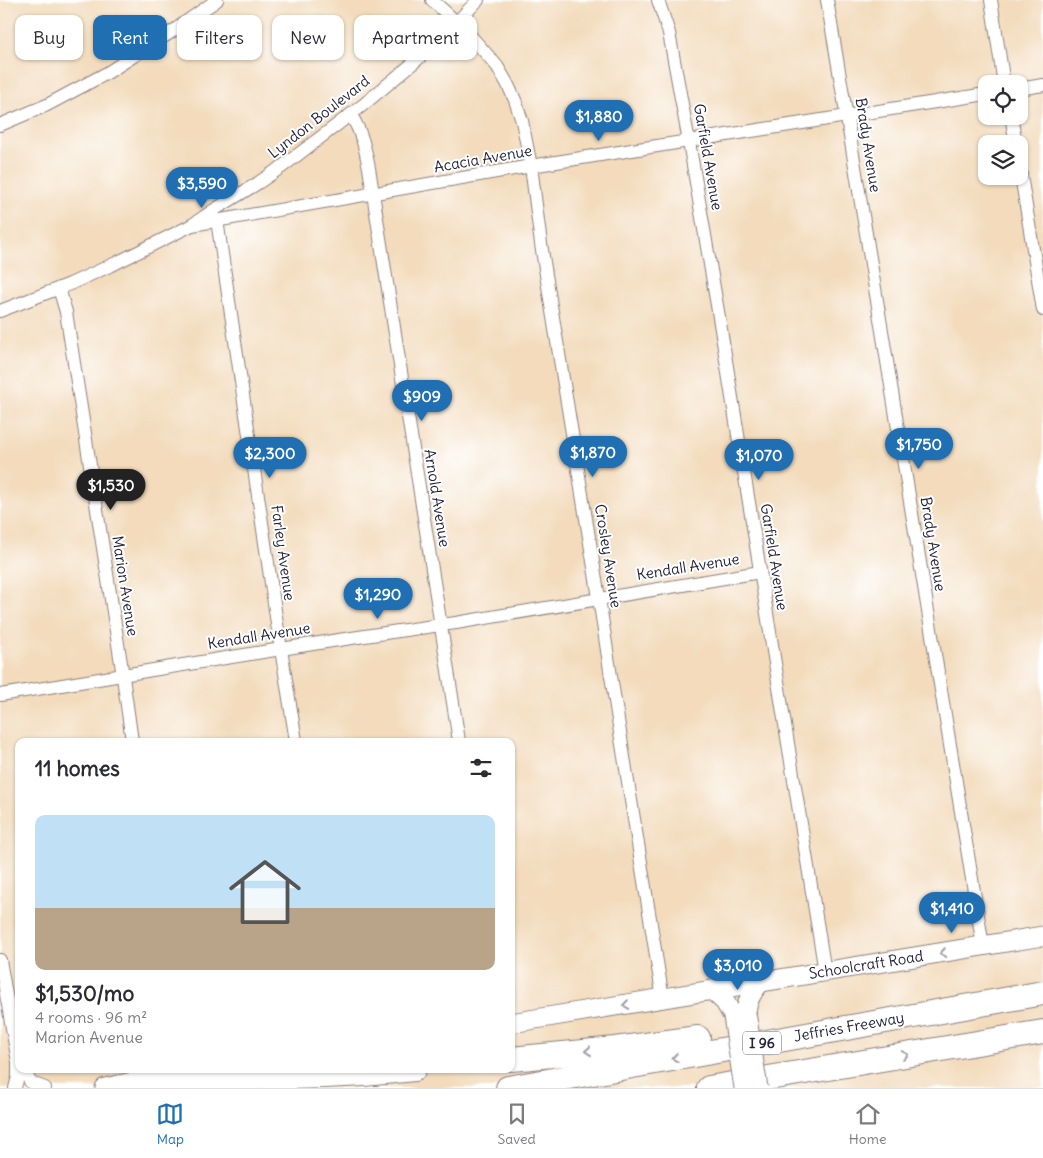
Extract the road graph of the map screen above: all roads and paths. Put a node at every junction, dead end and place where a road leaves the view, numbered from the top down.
1 (217, 0) edge
2 (432, 0) edge
3 (478, 0) edge
4 (658, 0) edge
5 (826, 0) edge
6 (991, 0) edge
7 (448, 15) edge
8 (464, 15) edge
9 (477, 43) edge
10 (417, 60) edge
11 (1003, 75) edge
12 (1043, 85) edge
13 (1028, 88) edge
14 (978, 95) edge
15 (350, 116) junction
16 (846, 116) junction
17 (0, 125) edge
18 (689, 142) junction
19 (531, 166) junction
20 (1023, 185) edge
21 (373, 194) junction
22 (217, 220) junction
23 (192, 225) junction
24 (59, 288) junction
25 (1043, 310) edge
26 (0, 311) edge
27 (760, 572) junction
28 (599, 598) junction
29 (440, 625) junction
30 (282, 648) junction
31 (122, 676) junction
32 (0, 695) edge
33 (132, 738) edge
34 (296, 738) edge
35 (459, 738) edge
36 (1043, 936) edge
37 (983, 946) junction
38 (0, 960) edge
39 (825, 972) junction
40 (760, 982) junction
41 (712, 990) junction
42 (1043, 993) edge
43 (1016, 998) junction
44 (663, 999) junction
45 (740, 1015) junction
46 (515, 1022) edge
47 (1043, 1032) edge
48 (15, 1041) edge
49 (515, 1059) edge
50 (857, 1064) junction
51 (18, 1073) edge
52 (25, 1073) edge
53 (172, 1073) edge
54 (374, 1073) edge
55 (15, 1088) edge
56 (45, 1088) edge
57 (105, 1088) edge
58 (137, 1088) edge
59 (508, 1088) edge
60 (709, 1088) edge
61 (744, 1088) edge
62 (758, 1088) edge
63 (794, 1088) edge

1 - 17 street
2 - 7 street, Crosley Avenue
3 - 8 street, Lyndon Boulevard
4 - 18 street, Garfield Avenue
5 - 16 street, Brady Avenue
6 - 11 street
9 - 19 street, Crosley Avenue
10 - 15 street, Lyndon Boulevard
12 - 13 street
14 - 16 street, Acacia Avenue
15 - 21 street, Arnold Avenue
15 - 23 street, Lyndon Boulevard
16 - 18 street, Acacia Avenue
16 - 37 street, Brady Avenue
18 - 19 street, Acacia Avenue
18 - 27 street, Garfield Avenue
19 - 21 street, Acacia Avenue
19 - 28 street, Crosley Avenue
20 - 25 street
21 - 22 street, Acacia Avenue
21 - 29 street, Arnold Avenue
22 - 23 street, Acacia Avenue
22 - 30 street, Farley Avenue
23 - 24 street, Lyndon Boulevard
24 - 26 street, Lyndon Boulevard
24 - 31 street, Marion Avenue
27 - 28 street, Kendall Avenue
27 - 39 street, Garfield Avenue
28 - 29 street, Kendall Avenue
28 - 44 street, Crosley Avenue
29 - 30 street, Kendall Avenue
29 - 35 street, Arnold Avenue
30 - 31 street, Kendall Avenue
30 - 34 street, Farley Avenue
31 - 32 street, Kendall Avenue
31 - 33 street, Marion Avenue
36 - 37 main road, Schoolcraft Road
37 -> 39 main road, Schoolcraft Road
38 - 48 street
39 - 40 main road, Schoolcraft Road
40 - 41 main road, Schoolcraft Road
40 - 45 main road
41 - 44 main road, Schoolcraft Road
41 - 45 main road
42 - 43 highway, Jeffries Freeway / I 96
43 -> 49 highway
43 -> 59 highway, Jeffries Freeway / I 96
44 -> 46 main road, Schoolcraft Road
45 - 61 main road, bridge
45 - 62 main road, bridge
50 -> 47 highway, I 96
50 - 60 highway, I 96
50 - 63 highway
51 - 55 street
52 - 56 street
53 - 57 main road
54 - 58 highway

